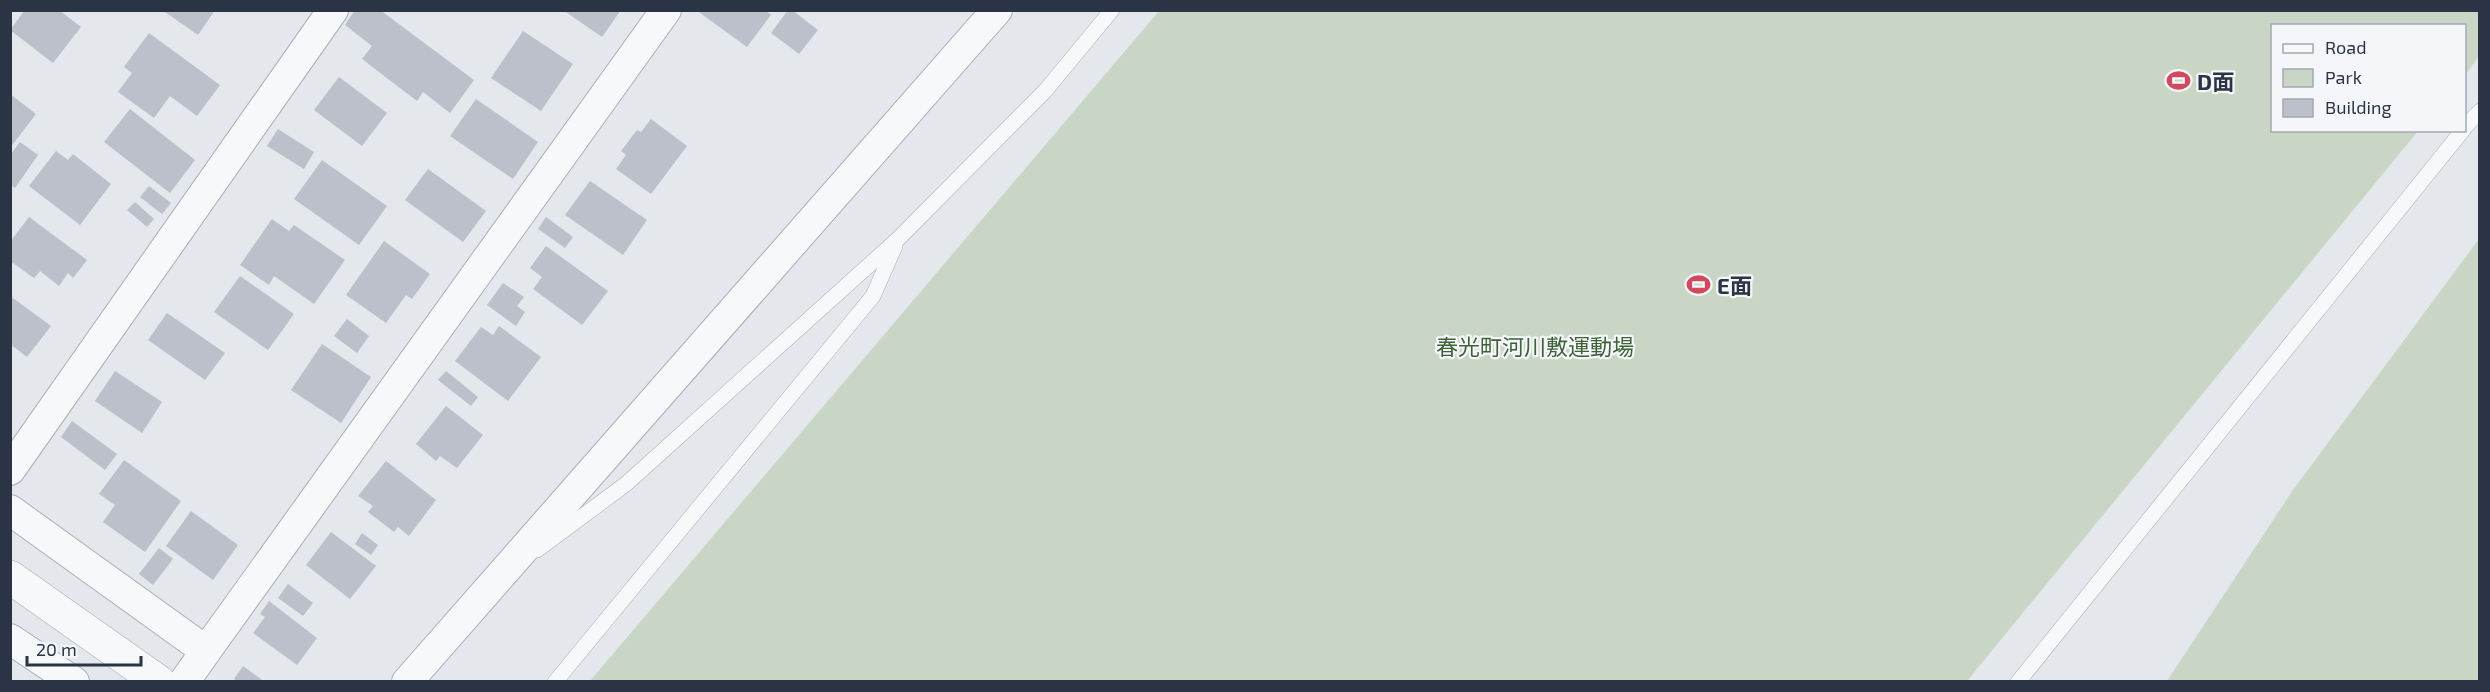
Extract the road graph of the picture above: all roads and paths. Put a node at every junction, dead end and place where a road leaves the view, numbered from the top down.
1 (333, 10) edge
2 (666, 10) edge
3 (997, 10) edge
4 (1112, 10) edge
5 (2480, 111) edge
6 (2466, 127) edge
7 (2462, 132) edge
8 (898, 239) junction
9 (10, 470) edge
10 (10, 510) edge
11 (10, 577) edge
12 (496, 580) junction
13 (10, 639) edge
14 (206, 651) junction
15 (74, 681) edge
16 (159, 681) edge
17 (184, 681) edge
18 (407, 681) edge
19 (555, 681) edge
20 (2018, 681) edge

1 - 9 street
2 - 14 street
3 - 12 street
4 - 8 lane
5 - 6 lane
7 - 20 lane
8 - 12 lane
8 - 19 lane
10 - 14 street
11 - 16 street
12 - 18 street
13 - 15 street
14 - 17 street

